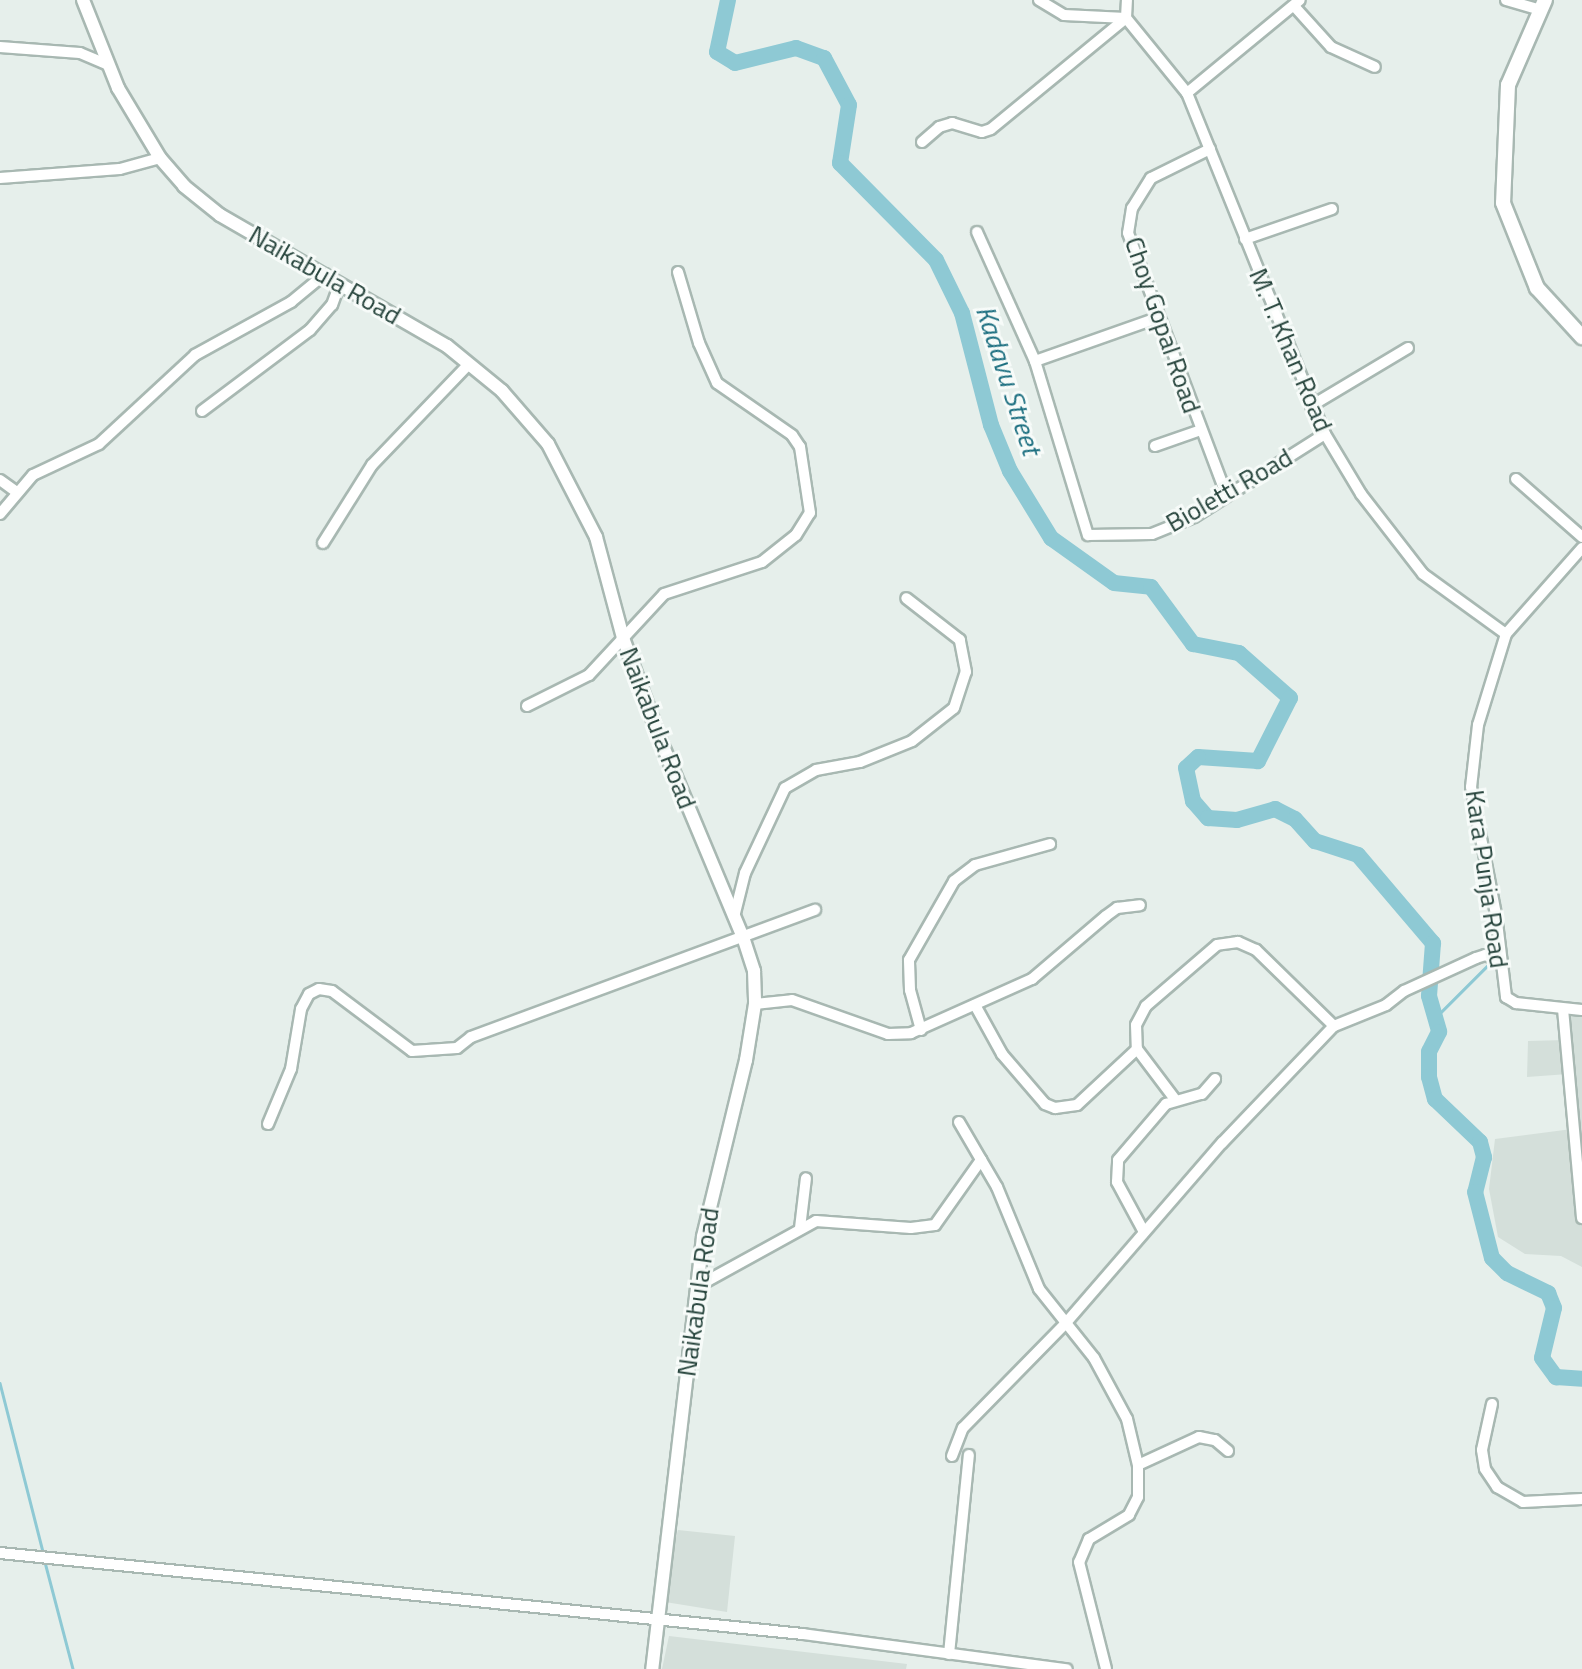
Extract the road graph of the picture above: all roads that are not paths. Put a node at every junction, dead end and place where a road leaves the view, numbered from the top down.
1 (83, 0) edge
2 (1039, 0) edge
3 (1127, 0) edge
4 (1506, 0) edge
5 (1297, 3) edge
6 (1541, 4) edge
7 (1129, 22) junction
8 (0, 47) edge
9 (107, 65) junction
10 (1375, 67) dead end
11 (1187, 93) junction
12 (922, 142) dead end
13 (1210, 149) junction
14 (160, 158) junction
15 (0, 177) edge
16 (1332, 209) dead end
17 (977, 232) dead end
18 (1245, 239) junction
19 (678, 272) dead end
20 (325, 274) junction
21 (341, 283) junction
22 (1157, 318) junction
23 (1582, 337) edge
24 (1408, 348) dead end
25 (1035, 361) junction
26 (470, 364) junction
27 (1311, 406) junction
28 (202, 411) dead end
29 (1201, 430) junction
30 (1325, 434) junction
31 (1155, 446) dead end
32 (1516, 479) dead end
33 (0, 480) edge
34 (15, 491) junction
35 (1227, 496) junction
36 (0, 514) edge
37 (1582, 537) edge
38 (323, 543) dead end
39 (1582, 548) edge
40 (906, 598) dead end
41 (1506, 634) junction
42 (623, 638) junction
43 (527, 706) dead end
44 (1050, 844) dead end
45 (1139, 905) dead end
46 (815, 910) dead end
47 (734, 917) junction
48 (743, 937) junction
49 (1499, 960) junction
50 (755, 1004) junction
51 (975, 1005) junction
52 (1563, 1009) junction
53 (1582, 1010) edge
54 (1334, 1026) junction
55 (921, 1030) junction
56 (1137, 1049) junction
57 (1215, 1079) dead end
58 (1174, 1098) junction
59 (959, 1122) dead end
60 (268, 1124) dead end
61 (981, 1160) junction
62 (806, 1178) dead end
63 (1582, 1217) edge
64 (800, 1228) junction
65 (1144, 1232) junction
66 (698, 1286) junction
67 (1065, 1324) junction
68 (1492, 1404) dead end
69 (1228, 1451) dead end
70 (969, 1455) dead end
71 (952, 1456) dead end
72 (1138, 1465) junction
73 (1582, 1499) edge
74 (0, 1553) edge
75 (657, 1621) junction
76 (949, 1654) junction
77 (652, 1669) edge
78 (1066, 1669) edge
79 (1106, 1669) edge

1 - 9 street, Naikabula Road
2 - 7 street
3 - 7 street
4 - 6 street
5 - 10 street
5 - 11 street
6 - 23 main road
7 - 11 street, M. T. Khan Road
7 - 12 street
8 - 9 street
9 - 14 street, Naikabula Road
11 - 13 street, M. T. Khan Road
13 - 18 street, M. T. Khan Road
13 - 22 street, Choy Gopal Road
14 - 15 street
14 - 20 street, Naikabula Road
16 - 18 street
17 - 25 street
18 - 27 street, M. T. Khan Road
19 - 42 street
20 - 21 street, Naikabula Road
20 - 34 street
21 - 26 street, Naikabula Road
21 - 28 street
22 - 25 street
22 - 29 street, Choy Gopal Road
24 - 27 street
25 - 35 street, Bioletti Road
26 - 38 street
26 - 42 street, Naikabula Road
27 - 30 street, M. T. Khan Road
29 - 31 street
29 - 35 street, Choy Gopal Road
30 - 35 street, Bioletti Road
30 - 41 street, M. T. Khan Road
32 - 37 street
33 - 34 street
34 - 36 street
39 - 41 street, Kara Punja Road
40 - 47 street
41 - 49 street, Kara Punja Road
42 - 43 street
42 - 47 street, Naikabula Road
44 - 55 street
45 - 51 street
46 - 48 street
47 - 48 street, Naikabula Road
48 - 50 street, Naikabula Road
48 - 60 street
49 - 52 street, Kara Punja Road
49 - 54 street
50 - 55 street
50 - 66 street, Naikabula Road
51 - 55 street
51 - 56 street
52 - 53 street, Kara Punja Road
52 - 63 street
54 - 56 street
54 - 65 street
56 - 58 street
57 - 58 street
58 - 65 street
59 - 61 street
61 - 64 street
61 - 67 street
62 - 64 street
64 - 66 street
65 - 67 street
66 - 75 street, Naikabula Road
67 - 71 street
67 - 72 street
68 - 73 street
69 - 72 street
70 - 76 street
72 - 79 street
74 - 75 street
75 - 76 street
75 - 77 street, Naikabula Road
76 - 78 street

